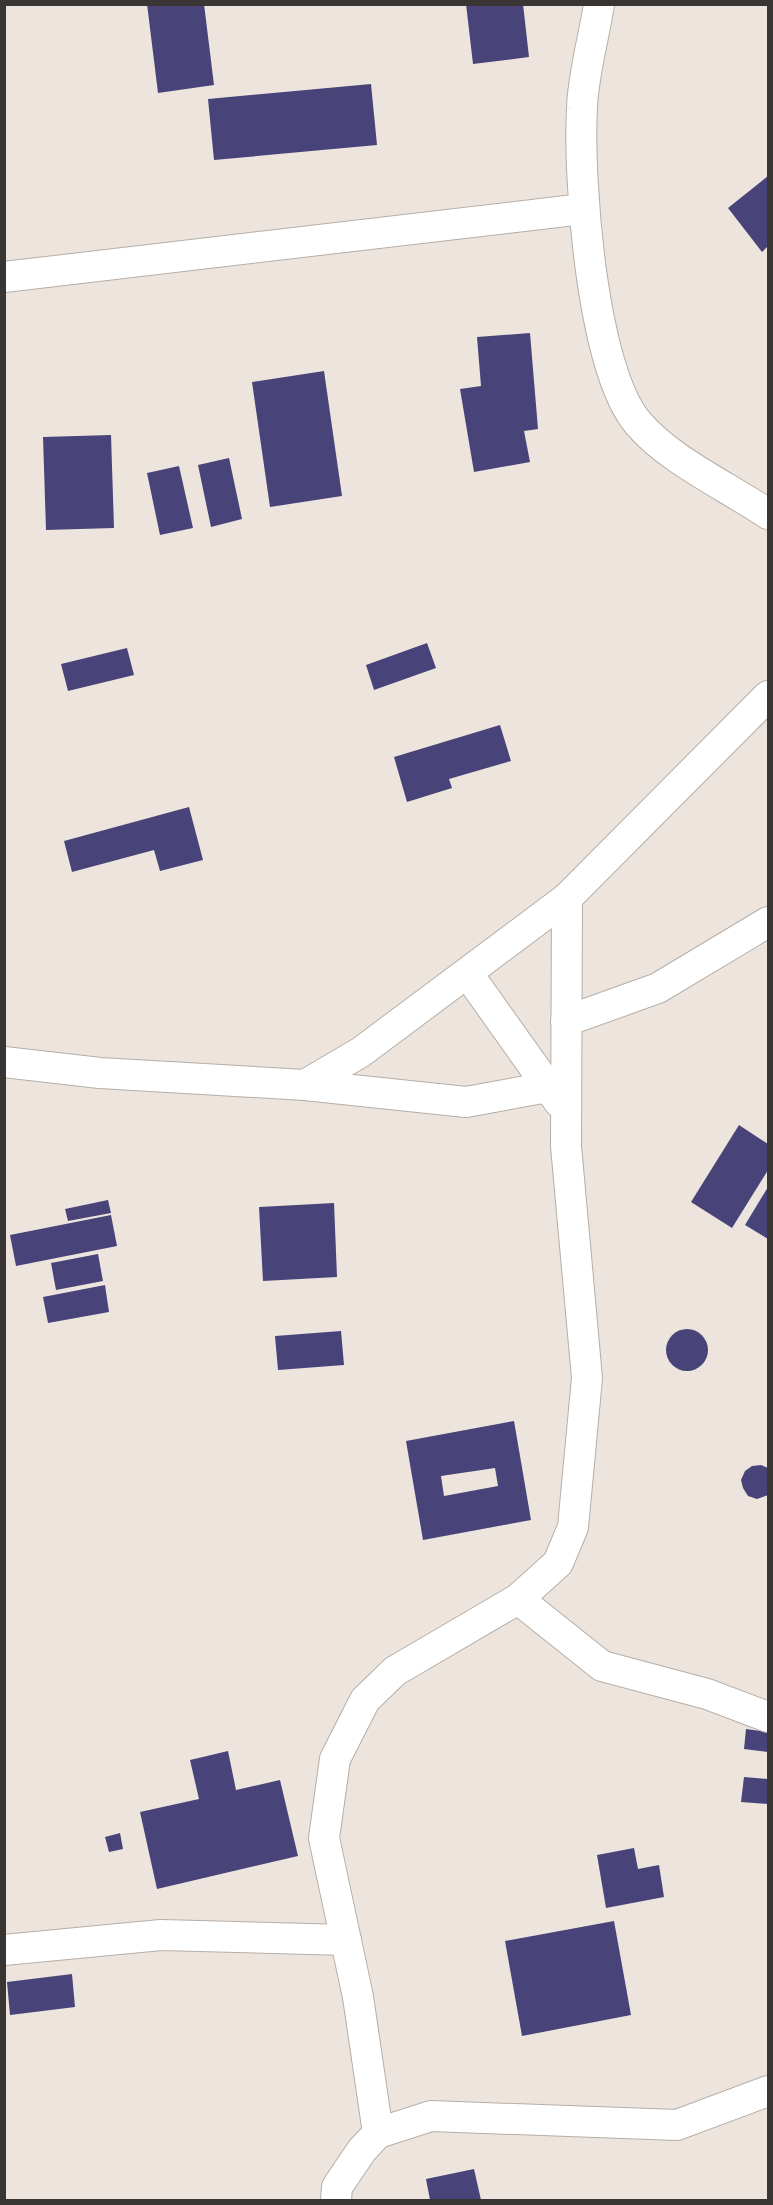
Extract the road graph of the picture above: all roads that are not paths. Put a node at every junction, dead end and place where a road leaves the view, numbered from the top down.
1 (600, 4) edge
2 (583, 209) junction
3 (4, 277) edge
4 (768, 514) edge
5 (768, 696) edge
6 (567, 898) junction
7 (768, 922) edge
8 (468, 974) junction
9 (566, 1021) junction
10 (4, 1062) edge
11 (305, 1085) junction
12 (548, 1087) junction
13 (566, 1111) junction
14 (518, 1599) junction
15 (768, 1717) edge
16 (346, 1940) junction
17 (4, 1950) edge
18 (768, 2091) edge
19 (378, 2133) junction
20 (336, 2200) edge

1 - 2 street
2 - 3 street
2 - 4 street
5 - 6 street
6 - 8 street
6 - 9 street
7 - 9 street
8 - 11 street
8 - 12 street
9 - 13 street
10 - 11 street
11 - 12 street
12 - 13 street
13 - 14 street
14 - 15 street
14 - 16 street
16 - 17 street
16 - 19 street
18 - 19 street
19 - 20 street

